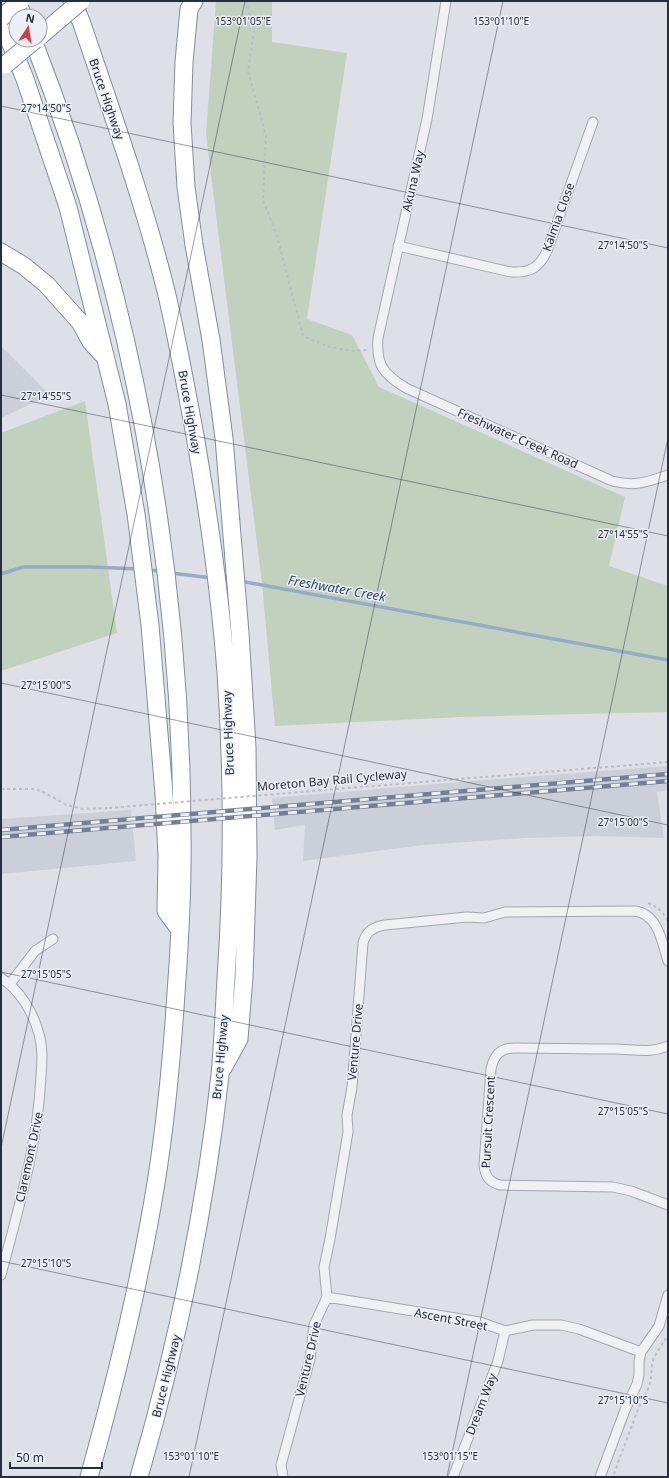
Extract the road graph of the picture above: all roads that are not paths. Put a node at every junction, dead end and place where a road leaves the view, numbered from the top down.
1 (21, 1) edge
2 (72, 1) edge
3 (81, 1) edge
4 (446, 1) edge
5 (190, 4) edge
6 (1, 18) edge
7 (48, 29) edge
8 (25, 48) edge
9 (37, 48) edge
10 (3, 67) edge
11 (593, 122) dead end
12 (398, 246) junction
13 (1, 252) edge
14 (107, 358) junction
15 (379, 361) joint
16 (668, 475) edge
17 (180, 930) junction
18 (53, 939) dead end
19 (668, 961) edge
20 (1, 978) edge
21 (10, 984) junction
22 (668, 1046) edge
23 (220, 1073) junction
24 (668, 1205) edge
25 (1, 1275) edge
26 (668, 1296) edge
27 (327, 1298) junction
28 (505, 1331) junction
29 (641, 1352) junction
30 (89, 1477) edge
31 (139, 1477) edge
32 (283, 1477) edge
33 (454, 1477) edge
34 (600, 1477) edge

1 - 6 highway, bridge
2 - 23 highway, Bruce Highway
3 - 7 highway, bridge
4 - 12 street, Akuna Way
5 - 23 highway
6 - 14 highway
8 - 10 highway, bridge
9 - 17 highway
11 - 12 street, Kalmia Close
12 - 15 street, Akuna Way
13 - 14 highway
14 - 17 highway
15 - 16 street, Freshwater Creek Road
17 - 30 highway
18 - 21 street
19 - 27 street, Venture Drive
20 - 21 street, Claremont Drive
21 - 25 street, Claremont Drive
22 - 24 street, Pursuit Crescent
23 - 31 highway, Bruce Highway
26 - 29 street
27 - 28 street, Ascent Street
27 - 32 street, Venture Drive
28 - 29 street
28 - 33 street, Dream Way
29 - 34 street

